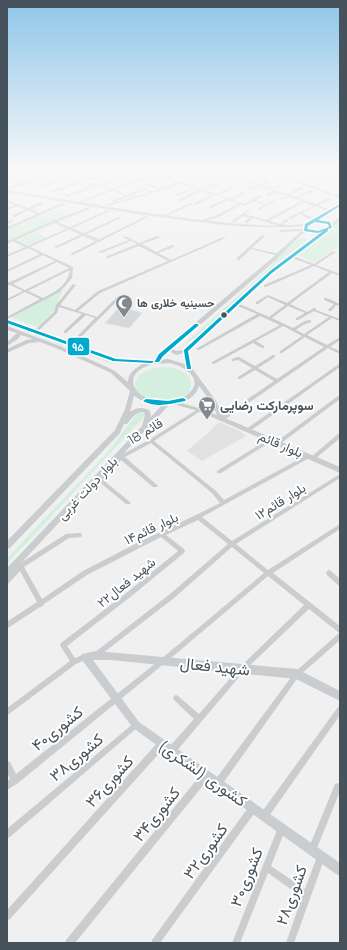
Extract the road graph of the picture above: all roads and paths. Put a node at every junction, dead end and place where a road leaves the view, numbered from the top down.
1 (37, 215) edge
2 (69, 215) edge
3 (100, 215) edge
4 (136, 215) edge
5 (159, 215) edge
6 (219, 215) edge
7 (244, 215) edge
8 (245, 215) edge
9 (254, 215) edge
10 (277, 215) edge
11 (295, 215) edge
12 (303, 215) edge
13 (321, 215) edge
14 (163, 216) joint
15 (340, 216) edge
16 (65, 217) joint
17 (147, 217) junction
18 (252, 217) junction
19 (120, 218) dead end
20 (311, 220) junction
21 (11, 221) dead end
22 (204, 221) junction
23 (234, 221) dead end
24 (267, 221) junction
25 (54, 222) junction
26 (246, 222) dead end
27 (7, 223) edge
28 (280, 225) junction
29 (286, 228) junction
30 (329, 228) junction
31 (7, 229) edge
32 (70, 229) junction
33 (305, 229) junction
34 (278, 231) junction
35 (84, 235) junction
36 (264, 236) dead end
37 (125, 237) dead end
38 (158, 238) dead end
39 (224, 238) dead end
40 (294, 239) junction
41 (13, 240) junction
42 (132, 240) junction
43 (99, 241) junction
44 (310, 241) junction
45 (7, 243) edge
46 (140, 245) junction
47 (173, 246) dead end
48 (27, 247) junction
49 (56, 247) dead end
50 (250, 248) junction
51 (100, 252) dead end
52 (334, 252) dead end
53 (155, 253) junction
54 (42, 254) junction
55 (72, 254) dead end
56 (278, 255) junction
57 (7, 256) edge
58 (290, 256) junction
59 (107, 257) dead end
60 (238, 259) dead end
61 (57, 261) junction
62 (171, 261) junction
63 (314, 265) junction
64 (72, 268) junction
65 (340, 269) edge
66 (7, 271) edge
67 (332, 272) junction
68 (340, 275) edge
69 (8, 283) edge
70 (74, 285) dead end
71 (265, 286) dead end
72 (26, 291) junction
73 (119, 297) dead end
74 (42, 299) junction
75 (325, 299) dead end
76 (7, 300) edge
77 (257, 303) dead end
78 (236, 304) junction
79 (287, 304) junction
80 (338, 304) edge
81 (58, 306) junction
82 (330, 310) dead end
83 (76, 311) junction
84 (7, 313) edge
85 (258, 313) junction
86 (307, 313) junction
87 (85, 314) junction
88 (12, 315) junction
89 (331, 317) junction
90 (7, 318) edge
91 (98, 318) junction
92 (269, 318) junction
93 (297, 319) dead end
94 (340, 320) edge
95 (7, 321) edge
96 (310, 321) dead end
97 (283, 325) junction
98 (7, 328) edge
99 (36, 330) junction
100 (293, 330) junction
101 (66, 332) dead end
102 (20, 333) junction
103 (305, 336) junction
104 (340, 338) edge
105 (14, 340) junction
106 (41, 341) junction
107 (254, 342) junction
108 (7, 344) edge
109 (22, 344) junction
110 (72, 344) junction
111 (327, 346) junction
112 (170, 347) junction
113 (263, 347) dead end
114 (198, 349) dead end
115 (7, 351) edge
116 (186, 351) junction
117 (281, 352) dead end
118 (340, 353) edge
119 (274, 356) dead end
120 (115, 360) junction
121 (233, 360) dead end
122 (155, 362) junction
123 (213, 363) dead end
124 (340, 365) edge
125 (105, 368) junction
126 (189, 368) junction
127 (256, 368) junction
128 (196, 377) junction
129 (239, 378) dead end
130 (277, 381) junction
131 (131, 389) junction
132 (338, 398) edge
133 (175, 403) junction
134 (167, 404) junction
135 (200, 410) junction
136 (222, 419) junction
137 (144, 428) junction
138 (248, 430) junction
139 (118, 431) junction
140 (340, 436) edge
141 (270, 440) junction
142 (152, 441) junction
143 (278, 443) junction
144 (121, 457) junction
145 (311, 457) junction
146 (340, 470) edge
147 (219, 472) dead end
148 (340, 476) edge
149 (155, 486) dead end
150 (128, 503) dead end
151 (223, 503) junction
152 (198, 518) junction
153 (340, 526) edge
154 (79, 534) dead end
155 (162, 535) junction
156 (232, 544) junction
157 (7, 546) edge
158 (21, 566) junction
159 (7, 573) edge
160 (268, 573) junction
161 (329, 573) dead end
162 (7, 580) edge
163 (340, 583) edge
164 (41, 604) junction
165 (309, 605) junction
166 (7, 624) edge
167 (340, 630) edge
168 (340, 636) edge
169 (96, 655) junction
170 (85, 658) junction
171 (163, 661) junction
172 (74, 662) junction
173 (242, 669) junction
174 (297, 674) junction
175 (340, 696) edge
176 (176, 698) dead end
177 (116, 699) junction
178 (340, 709) edge
179 (7, 712) edge
180 (199, 719) junction
181 (136, 725) junction
182 (162, 744) junction
183 (172, 750) junction
184 (7, 765) edge
185 (206, 775) junction
186 (15, 780) junction
187 (218, 783) junction
188 (7, 786) edge
189 (338, 787) dead end
190 (253, 808) junction
191 (264, 816) junction
192 (282, 828) junction
193 (7, 834) edge
194 (312, 850) junction
195 (321, 856) junction
196 (266, 867) junction
197 (340, 870) edge
198 (307, 895) junction
199 (7, 916) edge
200 (237, 940) edge
201 (69, 943) edge
202 (155, 943) edge
203 (290, 943) edge

1 - 31 street
2 - 16 street
3 - 32 street
4 - 17 street
5 - 14 street
6 - 22 street
7 - 23 street
8 - 18 street
9 - 18 street
10 - 24 street
11 - 28 street
12 - 20 street
13 - 20 street
14 - 22 street
15 - 30 street
16 - 25 street
17 - 34 street
17 - 43 street
18 - 24 street
18 - 26 street
19 - 35 street
20 - 30 street
20 - 33 street
21 - 27 street
22 - 29 street
24 - 28 street
25 - 32 street
25 - 41 street
28 - 29 street
29 - 33 street
29 - 34 street
30 - 33 street
30 - 44 street
32 - 35 street
32 - 48 street
33 - 40 street
34 - 40 street
35 - 43 street
35 - 49 street
36 - 50 street
37 - 42 street
38 - 46 street
39 - 62 street
40 - 44 street
40 - 56 street
41 - 45 street
41 - 48 street
42 - 46 street
42 - 51 street
43 - 55 street
44 - 58 street
46 - 53 street
46 - 59 street
47 - 53 street
48 - 54 street
48 - 57 street
50 - 56 street
50 - 60 street
52 - 63 street
53 - 62 street
54 - 61 street
54 - 66 street
56 - 112 street
58 - 63 street
58 - 78 street
61 - 64 street
61 - 69 street
62 - 83 street
63 - 67 street
63 - 71 street
64 - 72 street
64 - 74 street
65 - 67 street
67 - 68 street
67 - 79 street
69 - 72 street
70 - 81 street
72 - 74 street
72 - 76 street
73 - 91 street
74 - 88 street
75 - 80 street
77 - 79 street
78 - 85 street
78 - 116 street
79 - 86 street
79 - 92 street
80 - 82 street
81 - 83 street
81 - 99 street
83 - 87 street
84 - 88 street
85 - 92 street
85 - 114 street
86 - 89 street
86 - 93 street
87 - 91 street
87 - 101 street
88 - 90 street
89 - 94 street
89 - 103 street
91 - 110 street
92 - 97 street
95 - 99 street
96 - 100 street
97 - 100 street
97 - 107 street
98 - 102 street
99 - 110 street
100 - 103 street
102 - 105 street
102 - 106 street
103 - 111 street
103 - 117 street
104 - 111 street
105 - 108 street
105 - 109 street
106 - 109 street
106 - 125 street
107 - 113 street
107 - 123 street
109 - 115 street
110 - 120 street
111 - 118 street
111 - 130 street
112 - 116 street
112 - 122 street
116 - 126 street
119 - 127 street
120 - 122 street
120 - 125 street
121 - 127 street
122 - 126 street
122 - 131 street
124 - 138 street
125 - 131 street
126 - 128 street
127 - 129 street
127 - 130 street
128 - 133 street
128 - 136 street
130 - 136 street
131 - 134 street
131 - 139 street, بلوار دولت غربی
132 - 143 street
133 - 134 street
133 - 135 street, بلوار قائم
134 - 137 street, بلوار دولت غربی
135 - 136 street, بلوار قائم
135 - 142 street, 18 قائم
136 - 138 street, بلوار قائم
137 - 139 street
137 - 159 street, بلوار دولت غربی
138 - 141 street, بلوار قائم
139 - 157 street, بلوار دولت غربی
140 - 145 street, بلوار قائم۱۴
141 - 143 street, بلوار قائم
141 - 147 street
142 - 144 street, 18 قائم
142 - 151 street
143 - 145 street, بلوار قائم
144 - 149 street
144 - 150 street
145 - 146 street, بلوار قائم
145 - 151 street, بلوار قائم۱۴
148 - 156 street, بلوار قائم۱۲
151 - 152 street, بلوار قائم۱۴
152 - 155 street, بلوار قائم۱۴
152 - 156 street
153 - 160 street, کشوری۴۰
154 - 158 street
155 - 164 street, بلوار قائم۱۴
155 - 172 street, شهید فعال۲۲
156 - 160 street
156 - 169 street, بلوار قائم۱۲
158 - 162 street
158 - 164 street
160 - 165 street
160 - 171 street, کشوری۴۰
161 - 163 street
164 - 166 street, بلوار قائم۱۴
165 - 167 street
165 - 173 street
168 - 174 street
169 - 170 street, شهید فعال
169 - 171 street, شهید فعال
170 - 172 street
170 - 177 street, کشوری (لشکری)
171 - 173 street, شهید فعال
171 - 177 street, کشوری۴۰
172 - 179 street
173 - 174 street, شهید فعال
173 - 180 street
174 - 175 street, شهید فعال
174 - 187 street
176 - 180 street
177 - 181 street, کشوری (لشکری)
177 - 186 street, کشوری۴۰
178 - 191 street
180 - 183 street
181 - 182 street, کشوری (لشکری)
181 - 193 street, کشوری۳۸
182 - 183 street, کشوری (لشکری)
182 - 199 street, کشوری۳۶
183 - 185 street, کشوری (لشکری)
184 - 186 street
185 - 187 street, کشوری (لشکری)
185 - 201 street, کشوری۳۴
186 - 188 street, کشوری۴۰
187 - 190 street, کشوری (لشکری)
189 - 194 street
190 - 191 street, کشوری (لشکری)
190 - 202 street, کشوری۳۲
191 - 192 street, کشوری (لشکری)
192 - 194 street, کشوری (لشکری)
192 - 196 street, کشوری۳۰
194 - 195 street, کشوری (لشکری)
195 - 197 street, کشوری (لشکری)
195 - 198 street, کشوری۲۸
196 - 198 street
196 - 200 street, کشوری۳۰
198 - 203 street, کشوری۲۸

